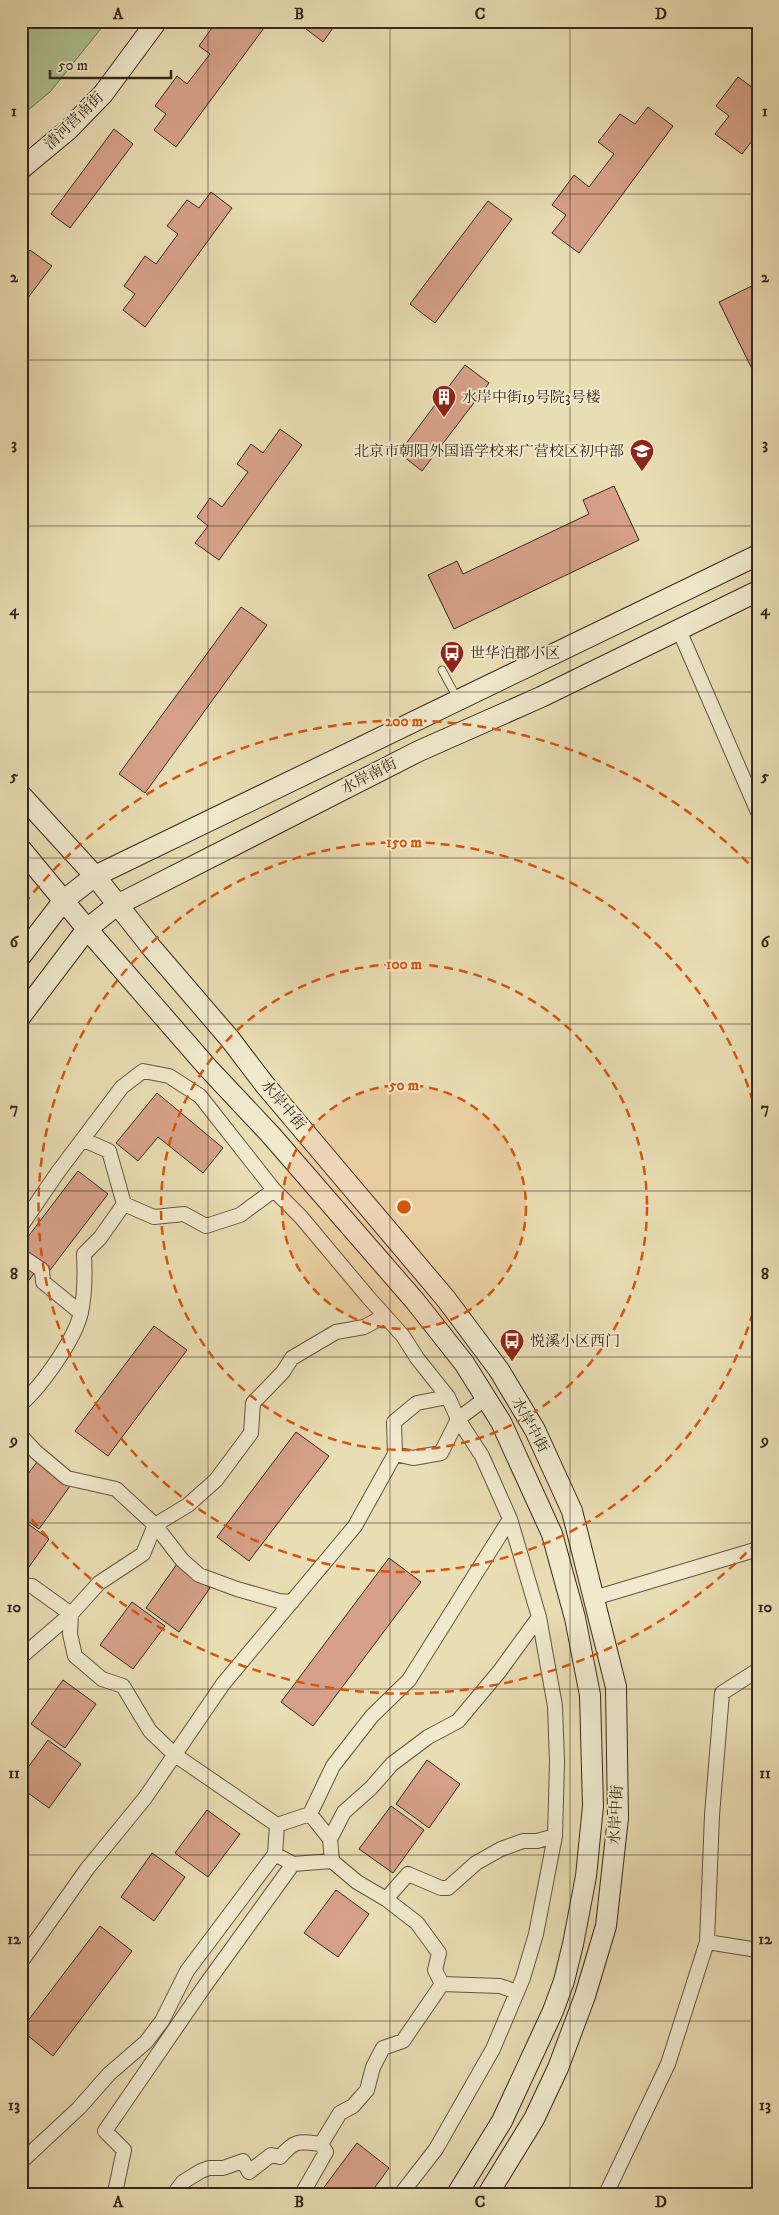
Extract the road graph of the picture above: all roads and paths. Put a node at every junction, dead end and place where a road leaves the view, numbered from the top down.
1 (157, 21) edge
2 (21, 169) edge
3 (758, 556) edge
4 (758, 591) edge
5 (679, 630) junction
6 (442, 670) dead end
7 (458, 700) junction
8 (21, 795) edge
9 (758, 812) edge
10 (21, 849) edge
11 (95, 876) junction
12 (64, 900) junction
13 (117, 905) junction
14 (87, 929) junction
15 (21, 956) edge
16 (21, 1016) edge
17 (84, 1140) junction
18 (274, 1190) junction
19 (124, 1204) junction
20 (21, 1226) edge
21 (21, 1256) edge
22 (81, 1313) junction
23 (385, 1316) junction
24 (448, 1397) junction
25 (486, 1398) junction
26 (24, 1399) edge
27 (458, 1420) junction
28 (21, 1436) edge
29 (395, 1454) junction
30 (510, 1519) junction
31 (155, 1525) junction
32 (758, 1549) edge
33 (21, 1585) edge
34 (594, 1598) junction
35 (292, 1602) junction
36 (71, 1614) junction
37 (538, 1617) junction
38 (21, 1657) edge
39 (758, 1670) edge
40 (175, 1755) junction
41 (310, 1814) junction
42 (277, 1825) junction
43 (555, 1836) junction
44 (330, 1839) junction
45 (275, 1854) junction
46 (332, 1861) junction
47 (294, 1864) junction
48 (386, 1899) junction
49 (707, 1942) junction
50 (758, 1950) edge
51 (21, 1962) edge
52 (442, 1984) junction
53 (518, 1992) junction
54 (321, 2144) junction
55 (21, 2162) edge
56 (120, 2194) edge
57 (174, 2194) edge
58 (302, 2194) edge
59 (401, 2194) edge
60 (457, 2194) edge
61 (488, 2194) edge
62 (606, 2194) edge

1 - 2 street, 清河营南街
3 - 7 street, 水岸南街
4 - 5 street, 水岸南街
5 - 9 street
5 - 13 street, 水岸南街
6 - 7 lane
7 - 11 street, 水岸南街
8 - 11 street, 水岸中街
10 - 12 street, 水岸中街
11 - 12 street, 水岸南街
11 - 13 street, 水岸中街
12 - 14 street, 水岸中街
12 - 15 street, 水岸南街
13 - 14 street, 水岸南街
13 - 34 street, 水岸中街
14 - 16 street, 水岸南街
14 - 25 street, 水岸中街
17 - 18 street
17 - 19 street
17 - 20 street
18 - 19 street
18 - 23 street
19 - 22 street
21 - 22 street
22 - 26 street
23 - 24 street
23 - 31 street
24 - 27 street
24 - 29 street
25 - 27 street
25 - 60 street, 水岸中街
27 - 29 street
27 - 30 street
28 - 31 street
29 - 35 street
30 - 37 street
30 - 41 street
31 - 35 street
31 - 36 street
32 - 34 street
33 - 36 street
34 - 61 street, 水岸中街
35 - 40 street
36 - 38 street
36 - 40 street
37 - 43 street
37 - 44 street
39 - 49 street
40 - 42 street
40 - 51 street
41 - 42 street
41 - 44 street
42 - 45 street
43 - 48 street
43 - 53 street
44 - 46 street
45 - 47 street
45 - 55 street
46 - 47 street
46 - 48 street
47 - 56 street
48 - 52 street
49 - 50 street
49 - 62 street
52 - 53 street
52 - 54 street
53 - 59 street
54 - 57 street
54 - 58 street

